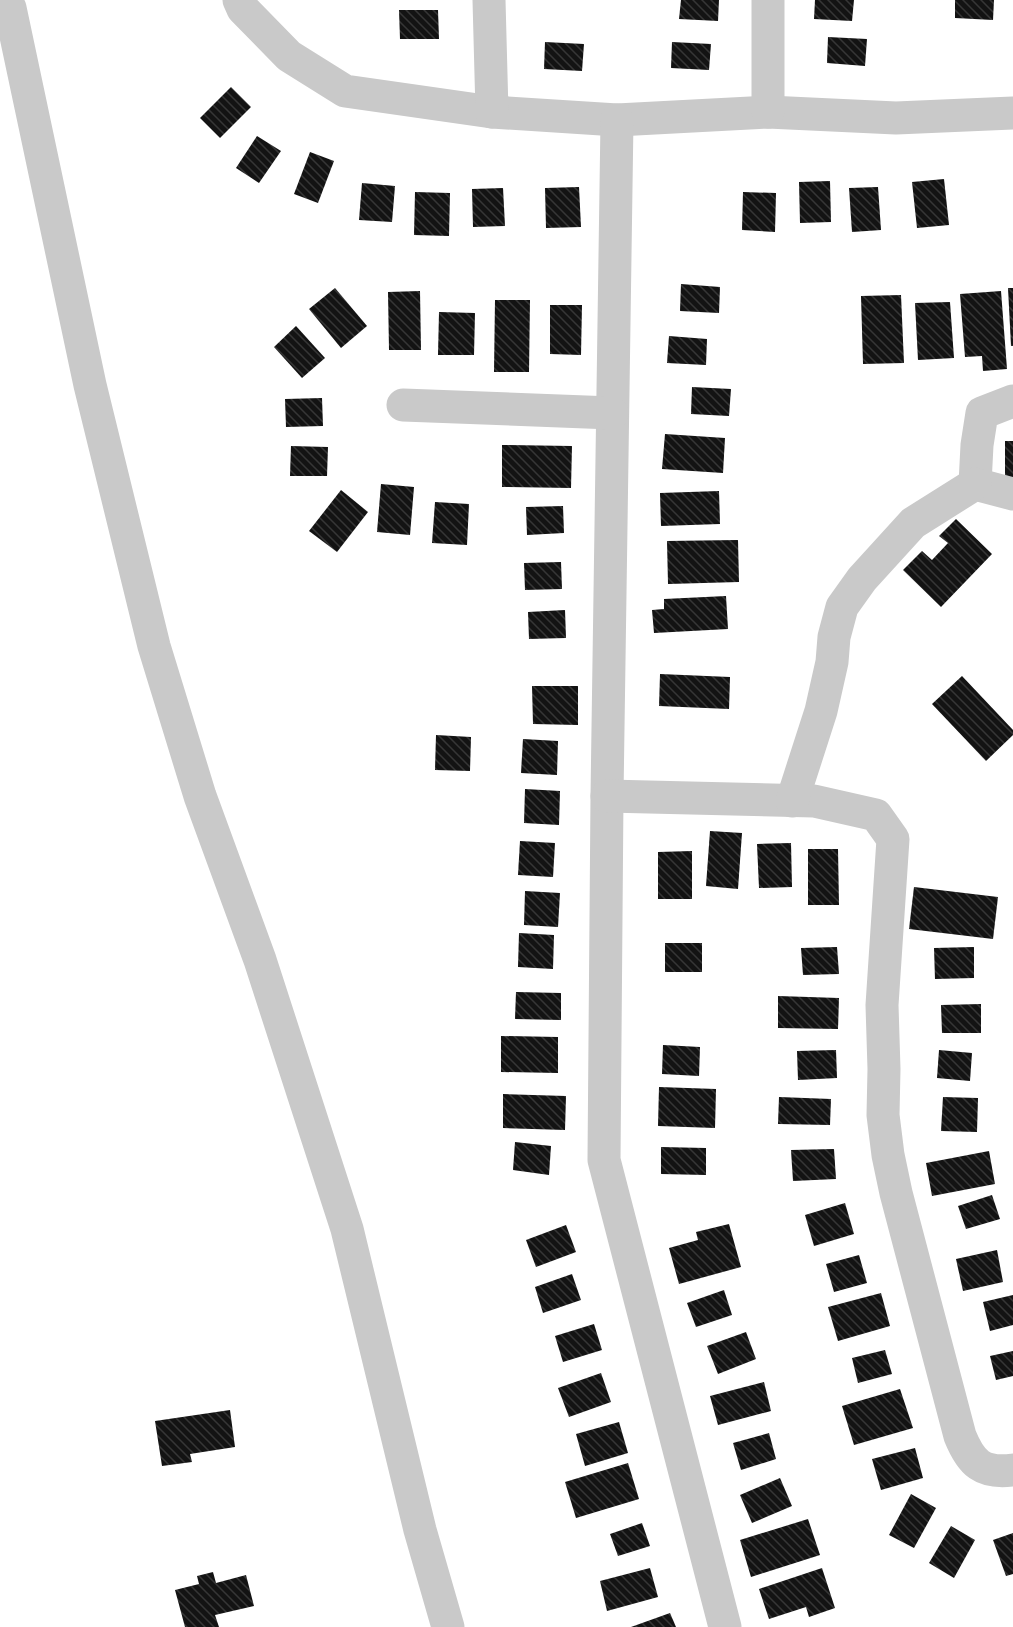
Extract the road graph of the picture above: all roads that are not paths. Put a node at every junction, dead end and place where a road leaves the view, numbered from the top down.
1 (239, 0) edge
2 (489, 0) edge
3 (768, 0) edge
4 (10, 8) dead end
5 (492, 112) junction
6 (768, 112) junction
7 (1013, 112) edge
8 (617, 120) junction
9 (1013, 401) edge
10 (403, 405) dead end
11 (612, 413) junction
12 (975, 484) junction
13 (1013, 494) edge
14 (607, 796) junction
15 (792, 801) junction
16 (1013, 1470) edge
17 (448, 1627) edge
18 (725, 1627) edge

1 - 5 street
2 - 5 street
3 - 6 street
4 - 17 street
5 - 8 street
6 - 7 street
6 - 8 street
8 - 11 street
9 - 12 street
10 - 11 street
11 - 14 street
12 - 13 street
12 - 15 street
14 - 15 street
14 - 18 street
15 - 16 street

